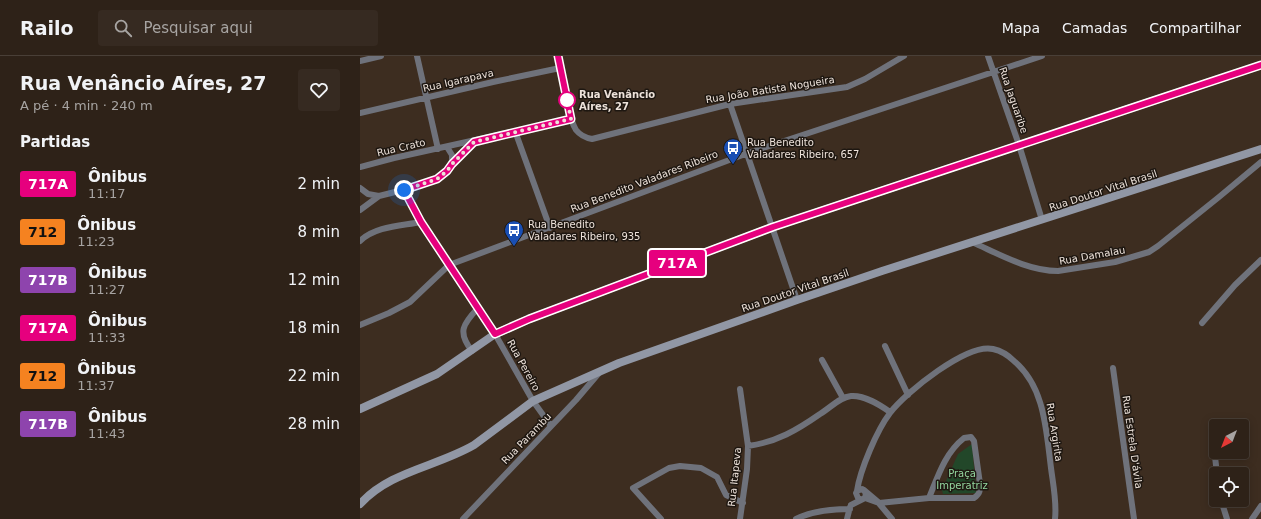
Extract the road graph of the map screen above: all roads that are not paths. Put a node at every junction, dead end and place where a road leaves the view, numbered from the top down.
1 (381, 56) edge
2 (417, 56) edge
3 (558, 56) edge
4 (904, 56) edge
5 (988, 56) edge
6 (1042, 56) edge
7 (360, 61) edge
8 (1261, 65) edge
9 (560, 68) junction
10 (994, 71) junction
11 (426, 98) junction
12 (730, 104) junction
13 (360, 113) edge
14 (571, 119) junction
15 (515, 131) junction
16 (474, 142) junction
17 (1019, 145) junction
18 (447, 147) junction
19 (438, 149) junction
20 (1261, 149) edge
21 (748, 153) junction
22 (1261, 162) edge
23 (452, 164) junction
24 (360, 167) edge
25 (360, 188) edge
26 (404, 190) junction
27 (380, 196) junction
28 (360, 210) edge
29 (1042, 220) junction
30 (421, 222) junction
31 (773, 227) junction
32 (550, 228) junction
33 (360, 241) edge
34 (972, 242) junction
35 (1261, 260) edge
36 (449, 265) junction
37 (797, 300) junction
38 (478, 308) junction
39 (1202, 323) dead end
40 (360, 325) edge
41 (495, 334) junction
42 (885, 346) dead end
43 (472, 351) junction
44 (822, 360) dead end
45 (1113, 368) dead end
46 (602, 369) junction
47 (740, 389) dead end
48 (908, 395) junction
49 (843, 398) junction
50 (532, 401) junction
51 (360, 409) edge
52 (890, 412) junction
53 (552, 426) junction
54 (748, 446) junction
55 (861, 494) junction
56 (929, 498) junction
57 (743, 503) junction
58 (879, 503) junction
59 (360, 504) edge
60 (1261, 506) edge
61 (850, 507) junction
62 (1223, 507) edge
63 (462, 519) edge
64 (661, 519) edge
65 (740, 519) edge
66 (796, 519) edge
67 (847, 519) edge
68 (892, 519) edge
69 (1055, 519) edge
70 (1134, 519) edge
71 (1226, 519) edge
72 (1252, 519) edge

1 - 7 street
2 - 11 street
3 - 9 street
4 - 12 street, Rua João Batista Nogueira
5 - 10 street, Rua Jaguaribe
6 - 10 street, Rua Benedito Valadares Ribeiro
8 - 17 street
9 - 11 street, Rua Igarapava
9 - 14 street
10 - 17 street, Rua Jaguaribe
10 - 21 street, Rua Benedito Valadares Ribeiro
11 - 13 street, Rua Igarapava
11 - 19 street
12 - 14 street, Rua João Batista Nogueira
12 - 21 street
14 - 15 street, Rua Crato
15 - 16 street, Rua Crato
15 - 32 street
16 - 18 street, Rua Crato
16 - 23 street
17 - 29 street, Rua Jaguaribe
17 - 31 street
18 - 19 street, Rua Crato
18 - 23 street
19 - 24 street, Rua Crato
20 - 29 street, Rua Doutor Vital Brasil
21 - 31 street
21 - 32 street, Rua Benedito Valadares Ribeiro
22 - 34 street, Rua Damalau
23 - 26 street
25 - 27 street
26 - 27 street
26 - 30 street, Rua Pereiro
27 - 28 street
29 - 34 street, Rua Doutor Vital Brasil
30 - 33 street
30 - 36 street, Rua Pereiro
31 - 37 street
31 - 41 street
32 - 36 street, Rua Benedito Valadares Ribeiro
34 - 37 street, Rua Doutor Vital Brasil
35 - 39 street
36 - 38 street, Rua Pereiro
36 - 40 street, Rua Benedito Valadares Ribeiro
37 - 46 street, Rua Doutor Vital Brasil
38 - 41 street, Rua Pereiro
38 - 43 street
41 - 43 street
41 - 50 street, Rua Pereiro
42 - 48 street
43 - 51 street
44 - 49 street
45 - 70 street, Rua Estrela D'ávila
46 - 50 street, Rua Doutor Vital Brasil
46 - 53 street, Rua Parambu
47 - 54 street, Rua Itapeva
48 - 52 street, Rua Argirita
48 - 69 street, Rua Argirita
49 - 52 street
49 - 54 street
50 - 53 street, Rua Pereiro
50 - 59 street, Rua Doutor Vital Brasil
52 - 55 street, Rua Argirita
53 - 63 street, Rua Parambu
54 - 57 street, Rua Itapeva
55 - 58 street
55 - 61 street
56 - 56 street
56 - 58 street
57 - 64 street
57 - 65 street, Rua Itapeva
58 - 68 street
60 - 72 street
61 - 66 street
61 - 67 street
62 - 71 street

